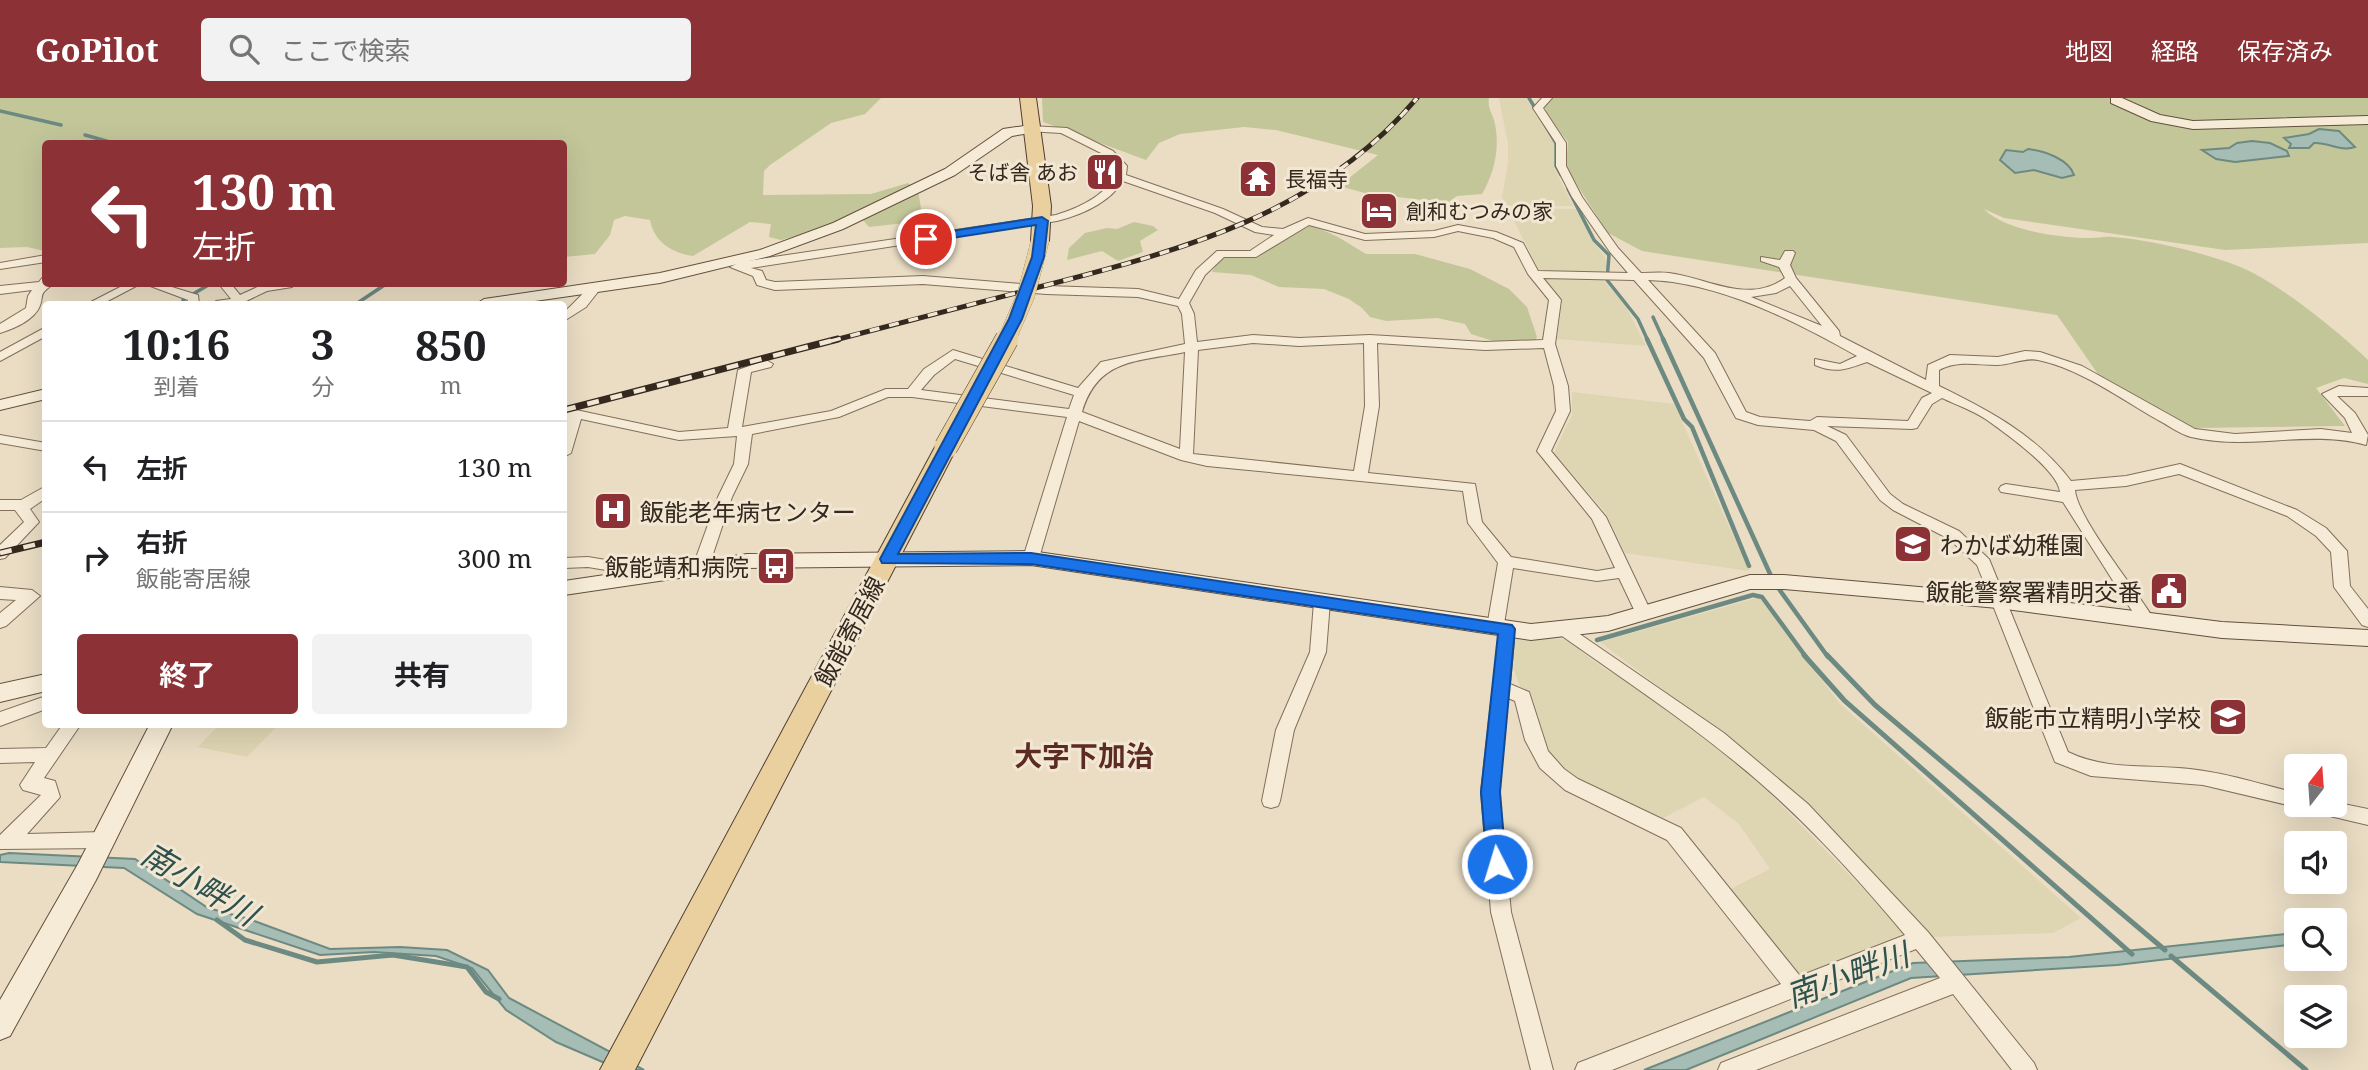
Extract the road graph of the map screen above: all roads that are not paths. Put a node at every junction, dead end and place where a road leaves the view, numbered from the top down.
1 (1028, 98) edge
2 (1547, 98) edge
3 (2116, 100) dead end
4 (2368, 120) edge
5 (1031, 129) junction
6 (1121, 177) junction
7 (1041, 231) junction
8 (1284, 233) junction
9 (42, 259) edge
10 (1765, 259) dead end
11 (730, 265) junction
12 (2, 266) dead end
13 (1534, 274) junction
14 (1636, 276) junction
15 (1791, 279) junction
16 (42, 285) edge
17 (44, 287) edge
18 (121, 287) edge
19 (160, 287) edge
20 (270, 287) edge
21 (594, 288) junction
22 (0, 290) edge
23 (1730, 293) junction
24 (98, 301) edge
25 (194, 301) edge
26 (237, 301) edge
27 (505, 301) edge
28 (1183, 303) junction
29 (567, 314) edge
30 (0, 329) edge
31 (42, 333) edge
32 (1370, 339) junction
33 (1839, 340) junction
34 (1549, 344) junction
35 (1191, 347) junction
36 (0, 357) edge
37 (1868, 357) junction
38 (1820, 362) dead end
39 (766, 364) dead end
40 (1937, 391) junction
41 (2368, 392) edge
42 (912, 393) junction
43 (1081, 393) junction
44 (42, 395) edge
45 (0, 405) edge
46 (1074, 414) junction
47 (570, 416) edge
48 (1817, 426) junction
49 (740, 430) junction
50 (567, 434) edge
51 (0, 439) edge
52 (2365, 440) edge
53 (42, 446) edge
54 (1186, 457) junction
55 (1360, 478) junction
56 (2006, 489) dead end
57 (2067, 492) junction
58 (42, 494) edge
59 (0, 505) edge
60 (24, 505) junction
61 (4, 548) edge
62 (1031, 558) junction
63 (887, 559) junction
64 (1506, 562) junction
65 (567, 563) edge
66 (701, 566) junction
67 (1624, 572) junction
68 (654, 573) junction
69 (567, 588) edge
70 (0, 593) edge
71 (1998, 601) junction
72 (1322, 602) junction
73 (1644, 614) junction
74 (2147, 621) junction
75 (2368, 621) edge
76 (0, 622) edge
77 (1501, 628) junction
78 (1568, 632) junction
79 (2368, 638) edge
80 (42, 683) edge
81 (1501, 687) junction
82 (0, 693) edge
83 (42, 703) edge
84 (0, 719) edge
85 (70, 728) edge
86 (160, 728) edge
87 (51, 755) junction
88 (0, 756) edge
89 (2284, 797) edge
90 (1271, 801) dead end
91 (2347, 812) edge
92 (2368, 817) edge
93 (4, 841) edge
94 (102, 843) junction
95 (1925, 944) junction
96 (1955, 982) junction
97 (1796, 987) junction
98 (0, 1027) edge
99 (623, 1058) edge
100 (1542, 1070) edge
101 (1586, 1070) edge
102 (1728, 1070) edge
103 (2026, 1070) edge

1 - 5 main road, 飯能寄居線
2 - 14 street
3 - 4 street
5 - 6 street
5 - 7 main road, 飯能寄居線
5 - 11 street
6 - 7 street
6 - 8 street
7 - 11 street
7 - 63 main road, 飯能寄居線, bridge
8 - 13 street
8 - 28 street
9 - 12 street
10 - 15 street
11 - 21 street
11 - 28 street
13 - 14 street
13 - 34 street
14 - 23 street
14 - 48 street
15 - 23 street
15 - 33 street
16 - 22 street
17 - 30 street
18 - 24 street
19 - 25 street
20 - 26 street
21 - 27 street
21 - 29 street
23 - 33 street
28 - 35 street
31 - 36 street
32 - 34 street
32 - 35 street
32 - 55 street
33 - 37 street
34 - 67 street
35 - 43 street
35 - 54 street
37 - 38 street
37 - 40 street
39 - 49 street
40 - 48 street
40 - 52 street
40 - 57 street
41 - 52 street
42 - 43 street
42 - 46 street
42 - 49 street
43 - 46 street
44 - 45 street
46 - 54 street
46 - 62 street
47 - 49 street
47 - 50 street
48 - 71 street
49 - 66 street
51 - 53 street
54 - 55 street
55 - 64 street
56 - 57 street
57 - 74 street
57 - 75 street
58 - 60 street
59 - 60 street
60 - 61 street
62 - 63 street
62 - 72 street
63 - 66 street
63 - 99 main road, 飯能寄居線
64 - 67 street
64 - 77 street
65 - 68 street
66 - 68 street
67 - 73 street
68 - 69 street
70 - 76 street
71 - 73 street
71 - 74 street
71 - 89 street
72 - 77 street
72 - 90 street
73 - 78 street
74 - 79 street
77 - 78 street
77 - 81 street
78 - 95 street
80 - 82 street
81 - 97 street
81 - 100 street
83 - 84 street
85 - 87 street
86 - 94 street
87 - 88 street
87 - 93 street
91 - 92 street
93 - 94 street
94 - 98 street
95 - 96 street
95 - 97 street
96 - 102 street
96 - 103 street
97 - 101 street

